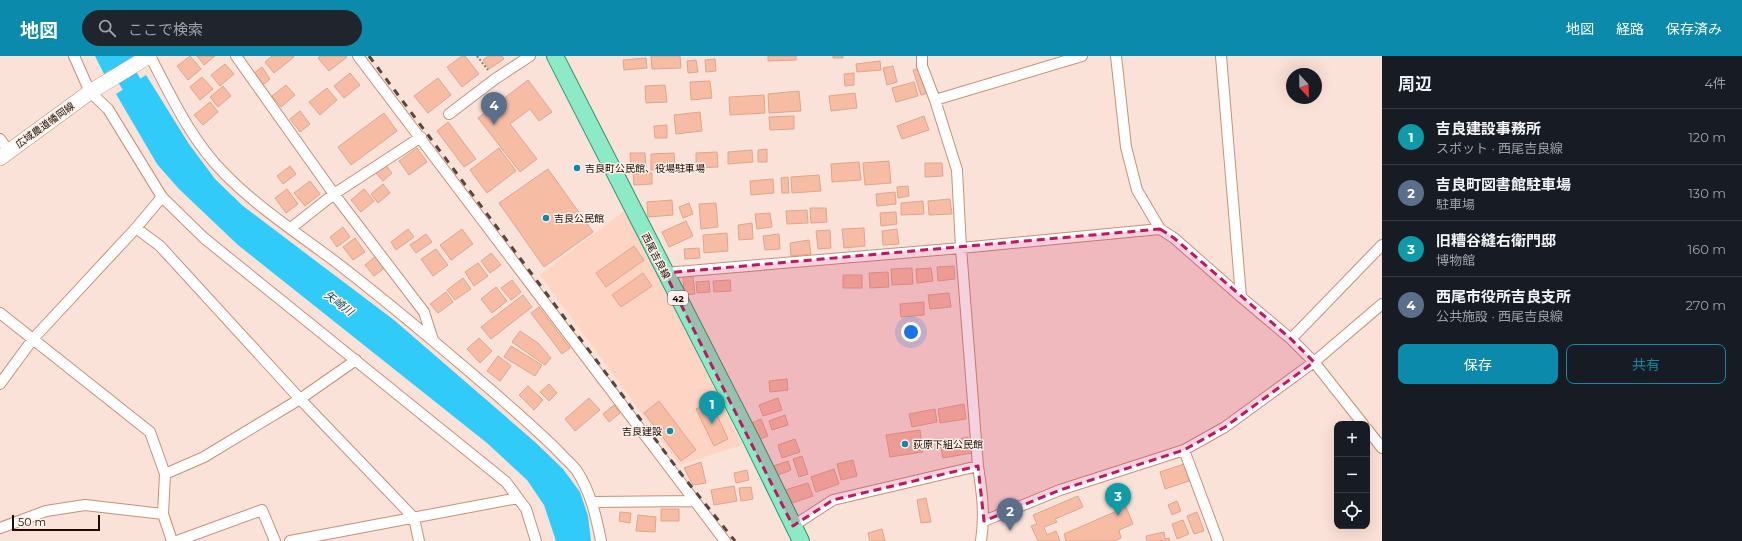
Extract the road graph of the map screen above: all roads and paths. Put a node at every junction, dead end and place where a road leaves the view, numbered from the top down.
1 (74, 56) edge
2 (236, 56) edge
3 (358, 56) edge
4 (477, 56) edge
5 (530, 56) edge
6 (555, 56) edge
7 (922, 56) edge
8 (1082, 56) edge
9 (1116, 56) edge
10 (1221, 56) edge
11 (147, 57) edge
12 (495, 79) junction
13 (90, 92) junction
14 (935, 100) junction
15 (449, 114) dead end
16 (421, 137) junction
17 (0, 139) edge
18 (5, 154) edge
19 (334, 194) junction
20 (162, 197) junction
21 (136, 228) junction
22 (291, 228) junction
23 (1160, 229) junction
24 (1382, 245) edge
25 (961, 248) junction
26 (665, 273) junction
27 (1240, 297) junction
28 (1382, 304) edge
29 (0, 313) edge
30 (33, 339) junction
31 (1291, 339) junction
32 (433, 340) junction
33 (356, 360) junction
34 (1314, 362) junction
35 (0, 384) edge
36 (300, 399) junction
37 (1361, 421) edge
38 (1370, 433) edge
39 (1382, 448) edge
40 (1184, 450) junction
41 (978, 466) junction
42 (165, 474) junction
43 (518, 498) junction
44 (696, 501) junction
45 (593, 502) junction
46 (163, 514) junction
47 (414, 518) junction
48 (984, 521) junction
49 (793, 526) junction
50 (0, 528) edge
51 (172, 541) edge
52 (177, 541) edge
53 (275, 541) edge
54 (290, 541) edge
55 (418, 541) edge
56 (536, 541) edge
57 (602, 541) edge
58 (725, 541) edge
59 (801, 541) edge
60 (981, 541) edge
61 (1218, 541) edge

1 - 13 street
2 - 19 street
3 - 16 street
4 - 12 path
5 - 12 street
6 - 26 main road, 西尾吉良線 / 42
7 - 14 street
8 - 14 street
9 - 23 street
10 - 27 street
11 - 13 street, 広域農道幡岡線
11 - 22 street
12 - 15 street
13 - 18 street, 広域農道幡岡線
13 - 20 street
14 - 25 street
16 - 19 street
16 - 44 street
17 - 18 street
19 - 22 street
19 - 32 street
20 - 21 street
20 - 33 street
21 - 30 street
21 - 36 street
22 - 32 street
23 - 25 street
23 - 27 street
24 - 31 street
25 - 26 street
25 - 41 street
26 - 49 main road, 西尾吉良線 / 42
27 - 31 street
28 - 34 street
29 - 30 street
30 - 35 street
30 - 42 street
31 - 34 street
32 - 45 street
33 - 36 street
33 - 43 street
34 - 37 street
34 - 40 street
36 - 42 street
36 - 47 street
38 - 39 street
40 - 48 street
40 - 61 street
41 - 48 street
41 - 49 street
42 - 46 street
43 - 47 street
43 - 56 street
44 - 45 street
44 - 58 street
45 - 57 street
46 - 50 street
46 - 51 street
47 - 54 street
47 - 55 street
48 - 60 street
49 - 59 main road, 西尾吉良線 / 42
52 - 53 street

